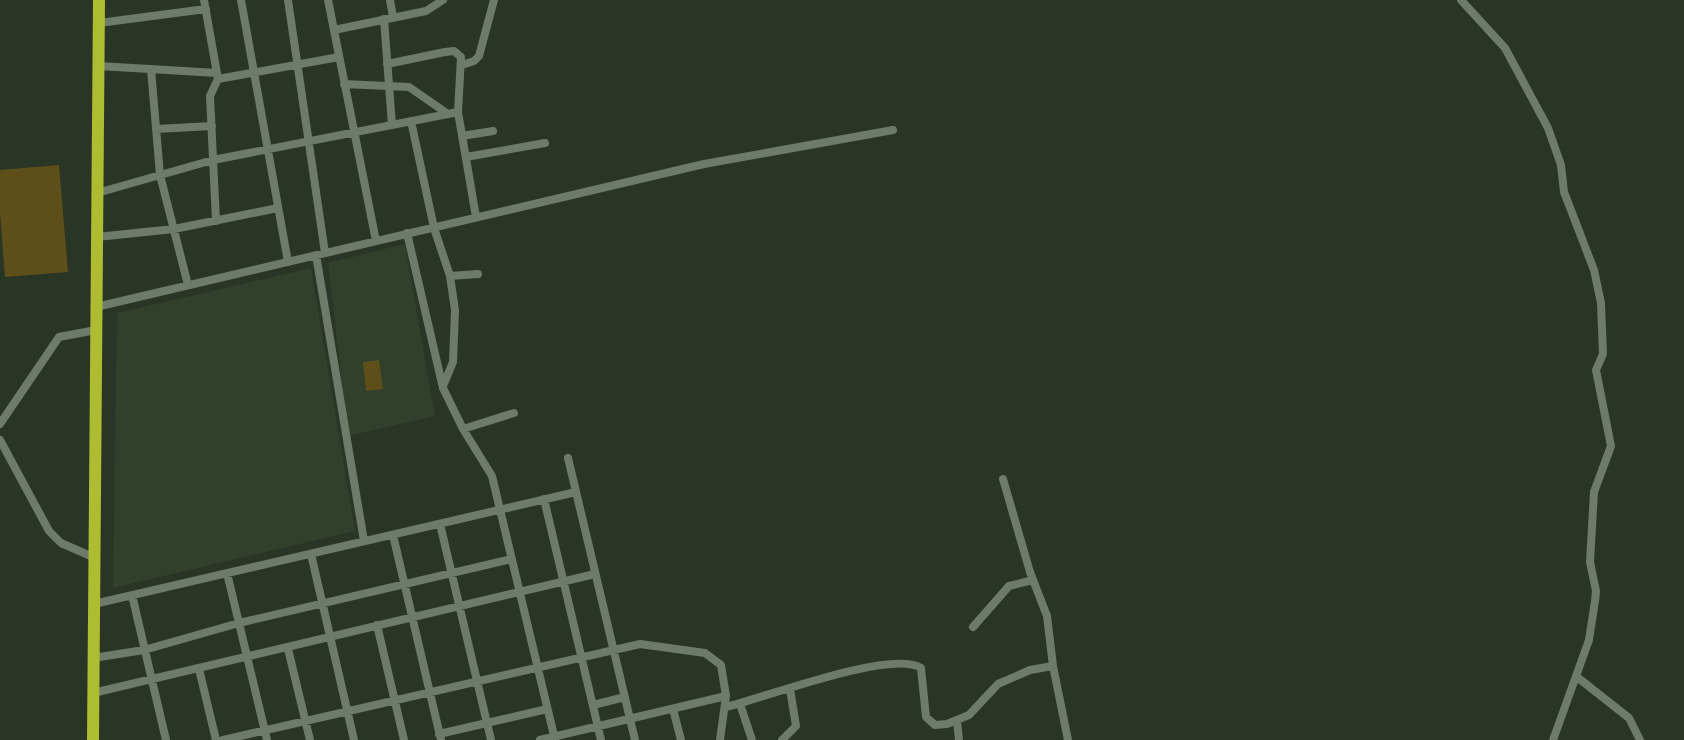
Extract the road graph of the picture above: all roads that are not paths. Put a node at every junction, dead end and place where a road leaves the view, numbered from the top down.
1 (99, 0) edge
2 (241, 0) edge
3 (288, 0) edge
4 (328, 0) edge
5 (390, 0) edge
6 (443, 0) edge
7 (494, 0) edge
8 (1461, 0) edge
9 (205, 5) edge
10 (393, 17) junction
11 (384, 19) junction
12 (99, 23) junction
13 (334, 30) junction
14 (339, 57) junction
15 (387, 64) junction
16 (297, 65) junction
17 (462, 65) junction
18 (99, 66) junction
19 (152, 69) junction
20 (254, 72) junction
21 (217, 76) junction
22 (344, 84) junction
23 (388, 85) junction
24 (458, 112) junction
25 (448, 114) junction
26 (411, 121) junction
27 (392, 125) junction
28 (212, 126) junction
29 (156, 129) junction
30 (893, 129) dead end
31 (494, 131) dead end
32 (354, 132) junction
33 (462, 136) junction
34 (309, 141) junction
35 (546, 143) dead end
36 (268, 149) junction
37 (466, 157) junction
38 (213, 160) junction
39 (160, 175) junction
40 (98, 193) junction
41 (278, 208) junction
42 (476, 217) junction
43 (216, 220) junction
44 (434, 228) junction
45 (174, 229) junction
46 (407, 233) junction
47 (97, 237) junction
48 (375, 241) junction
49 (320, 254) junction
50 (288, 262) junction
51 (478, 274) dead end
52 (450, 276) junction
53 (188, 285) junction
54 (96, 307) junction
55 (96, 330) junction
56 (442, 387) junction
57 (514, 413) dead end
58 (0, 424) edge
59 (463, 429) junction
60 (0, 440) edge
61 (4, 455) edge
62 (568, 458) dead end
63 (1003, 479) dead end
64 (576, 492) junction
65 (544, 499) junction
66 (500, 509) junction
67 (440, 524) junction
68 (393, 534) junction
69 (364, 541) junction
70 (311, 554) junction
71 (93, 557) junction
72 (512, 559) junction
73 (227, 573) junction
74 (451, 573) junction
75 (596, 574) junction
76 (1033, 580) junction
77 (564, 582) junction
78 (404, 584) junction
79 (520, 592) junction
80 (132, 595) junction
81 (322, 603) junction
82 (94, 604) junction
83 (459, 606) junction
84 (412, 617) junction
85 (239, 622) junction
86 (377, 625) junction
87 (973, 627) dead end
88 (330, 638) junction
89 (288, 649) junction
90 (613, 649) junction
91 (144, 650) junction
92 (581, 656) junction
93 (93, 658) junction
94 (248, 658) junction
95 (537, 666) junction
96 (1053, 666) junction
97 (199, 669) junction
98 (1577, 677) junction
99 (152, 681) junction
100 (477, 681) junction
101 (790, 689) junction
102 (430, 692) junction
103 (93, 693) junction
104 (726, 696) junction
105 (625, 697) junction
106 (395, 700) junction
107 (740, 704) junction
108 (593, 705) junction
109 (726, 707) junction
110 (547, 709) junction
111 (673, 709) junction
112 (348, 711) junction
113 (630, 719) junction
114 (305, 721) junction
115 (957, 721) junction
116 (487, 723) junction
117 (598, 726) junction
118 (264, 730) junction
119 (440, 737) edge
120 (554, 738) edge
121 (93, 740) edge
122 (166, 740) edge
123 (216, 740) edge
124 (223, 740) edge
125 (267, 740) edge
126 (310, 740) edge
127 (354, 740) edge
128 (404, 740) edge
129 (491, 740) edge
130 (540, 740) edge
131 (601, 740) edge
132 (635, 740) edge
133 (681, 740) edge
134 (720, 740) edge
135 (752, 740) edge
136 (782, 740) edge
137 (959, 740) edge
138 (1068, 740) edge
139 (1553, 740) edge
140 (1640, 740) edge

1 - 12 highway
2 - 20 street
3 - 16 street
4 - 13 street
5 - 10 street
6 - 10 street
7 - 17 street
8 - 98 street
9 - 12 street
9 - 21 street
10 - 11 street
11 - 13 street
11 - 15 street
12 - 18 highway
13 - 14 street
14 - 16 street
14 - 22 street
15 - 17 street
15 - 23 street
16 - 20 street
16 - 34 street
17 - 24 street
18 - 19 street
18 - 40 highway
19 - 21 street
19 - 29 street
20 - 21 street
20 - 36 street
21 - 28 street
22 - 23 street
22 - 32 street
23 - 25 street
23 - 27 street
24 - 25 street
24 - 33 street
25 - 26 street
26 - 27 street
26 - 44 street
27 - 32 street
28 - 29 street
28 - 38 street
29 - 39 street
30 - 42 street
31 - 33 street
32 - 34 street
32 - 48 street
33 - 37 street
34 - 36 street
34 - 49 street
35 - 37 street
36 - 38 street
36 - 41 street
37 - 42 street
38 - 39 street
38 - 43 street
39 - 40 street
39 - 45 street
40 - 47 highway
41 - 43 street
41 - 50 street
42 - 44 street
43 - 45 street
44 - 46 street
44 - 52 street
45 - 47 street
45 - 53 street
46 - 48 street
46 - 56 street
47 - 54 highway
48 - 49 street
49 - 50 street
49 - 69 street
50 - 53 street
51 - 52 street
52 - 56 street
53 - 54 street
54 - 55 highway
55 - 58 street
55 - 71 highway
56 - 59 street
57 - 59 street
59 - 66 street
60 - 61 street
61 - 71 street
62 - 64 street
63 - 76 street
64 - 65 street
64 - 75 street
65 - 66 street
65 - 77 street
66 - 67 street
66 - 72 street
67 - 68 street
67 - 74 street
68 - 69 street
68 - 78 street
69 - 70 street
70 - 73 street
70 - 81 street
71 - 82 highway
72 - 74 street
72 - 79 street
73 - 80 street
73 - 85 street
74 - 78 street
74 - 83 street
75 - 77 street
75 - 90 street
76 - 87 street
76 - 96 street
77 - 79 street
77 - 92 street
78 - 81 street
78 - 84 street
79 - 83 street
79 - 95 street
80 - 82 street
80 - 91 street
81 - 85 street
81 - 88 street
82 - 93 highway
83 - 84 street
83 - 100 street
84 - 86 street
84 - 102 street
85 - 91 street
85 - 94 street
86 - 88 street
86 - 106 street
88 - 89 street
88 - 112 street
89 - 94 street
89 - 114 street
90 - 92 street
90 - 104 street
90 - 105 street
91 - 93 street
91 - 99 street
92 - 95 street
92 - 108 street
93 - 103 highway
94 - 97 street
94 - 118 street
95 - 100 street
95 - 110 street
96 - 115 street
96 - 138 street
97 - 99 street
97 - 123 street
98 - 139 street
98 - 140 street
99 - 103 street
99 - 122 street
100 - 102 street
100 - 116 street
101 - 107 street
101 - 115 street
101 - 136 street
102 - 106 street
102 - 119 street
103 - 121 highway
104 - 109 street
104 - 111 street
105 - 108 street
105 - 113 street
106 - 112 street
106 - 128 street
107 - 109 street
107 - 135 street
108 - 117 street
109 - 134 street
110 - 116 street
110 - 120 street
111 - 113 street
111 - 133 street
112 - 114 street
112 - 127 street
113 - 117 street
113 - 132 street
114 - 118 street
114 - 126 street
115 - 137 street
116 - 119 street
116 - 129 street
117 - 120 street
117 - 131 street
118 - 124 street
118 - 125 street
120 - 130 street

